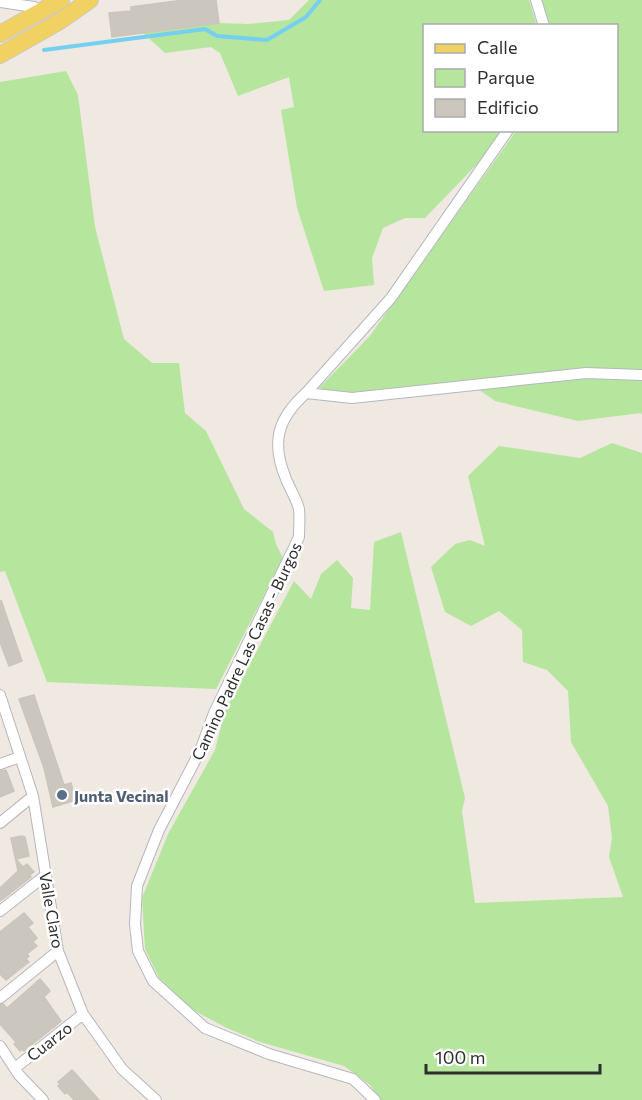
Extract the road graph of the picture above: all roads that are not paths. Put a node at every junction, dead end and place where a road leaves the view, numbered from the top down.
1 (61, 0) edge
2 (90, 0) edge
3 (536, 0) edge
4 (0, 2) edge
5 (40, 13) junction
6 (543, 24) edge
7 (0, 34) edge
8 (0, 55) edge
9 (507, 132) edge
10 (642, 375) edge
11 (306, 393) junction
12 (0, 695) edge
13 (20, 757) junction
14 (0, 764) edge
15 (33, 796) junction
16 (0, 823) edge
17 (46, 874) junction
18 (0, 911) edge
19 (58, 951) junction
20 (0, 998) edge
21 (83, 1014) junction
22 (0, 1046) edge
23 (15, 1068) junction
24 (43, 1100) edge
25 (156, 1100) edge
26 (375, 1100) edge

1 - 5 main road
2 - 8 main road
3 - 6 street
4 - 5 street
5 - 7 main road
9 - 11 street, Camino Padre Las Casas - Burgos
10 - 11 street
11 - 26 street, Camino Padre Las Casas - Burgos
12 - 13 street, Valle Claro
13 - 14 street
13 - 15 street, Valle Claro
15 - 16 street
15 - 17 street, Valle Claro
17 - 18 street
17 - 19 street, Valle Claro
19 - 20 street
19 - 21 street, Valle Claro
21 - 23 street, Cuarzo
21 - 25 street, Valle Claro
22 - 23 street
23 - 24 street

